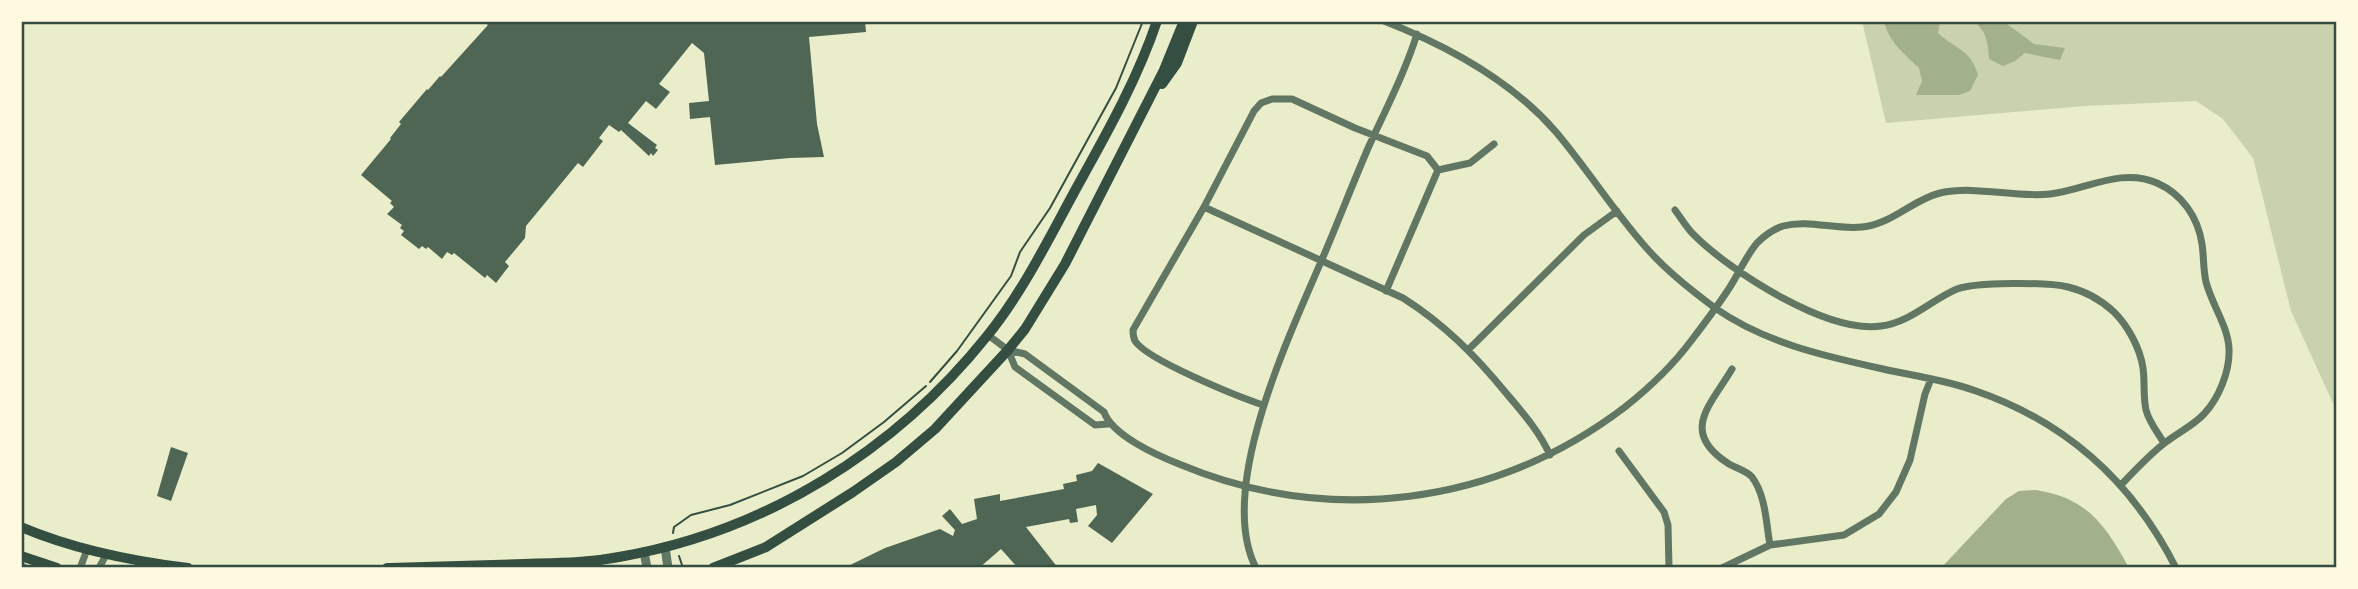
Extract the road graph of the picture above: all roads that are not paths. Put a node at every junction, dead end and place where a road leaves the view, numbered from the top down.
1 (1157, 21) edge
2 (1184, 21) edge
3 (1193, 21) edge
4 (1384, 21) edge
5 (1417, 34) junction
6 (1144, 110) junction
7 (1375, 135) junction
8 (1494, 144) dead end
9 (1438, 170) junction
10 (1204, 207) junction
11 (1675, 210) dead end
12 (1617, 211) junction
13 (1321, 261) junction
14 (1740, 271) junction
15 (1386, 291) junction
16 (1716, 308) junction
17 (988, 335) junction
18 (1008, 350) junction
19 (1468, 350) junction
20 (1732, 369) dead end
21 (1931, 379) junction
22 (1263, 405) junction
23 (1108, 424) junction
24 (2164, 443) junction
25 (1619, 451) dead end
26 (1550, 455) junction
27 (2121, 485) junction
28 (1247, 488) junction
29 (21, 527) edge
30 (1770, 545) junction
31 (670, 546) junction
32 (87, 550) junction
33 (645, 552) junction
34 (106, 555) junction
35 (21, 556) edge
36 (57, 568) edge
37 (80, 568) edge
38 (99, 568) edge
39 (188, 568) edge
40 (387, 568) edge
41 (646, 568) edge
42 (668, 568) edge
43 (713, 568) edge
44 (1256, 568) edge
45 (1668, 568) edge
46 (1722, 568) edge
47 (2176, 568) edge

1 - 17 main road
2 - 6 main road
3 - 6 main road
4 - 5 street
5 - 7 street
5 - 12 street
6 - 18 main road
7 - 9 street
7 - 10 street
7 - 13 street
8 - 9 street
9 - 15 street
10 - 13 street
10 - 22 street
11 - 14 street
12 - 16 street
12 - 19 street
13 - 15 street
13 - 22 street
14 - 16 street
14 - 24 street
14 - 24 street
15 - 19 street
16 - 21 street
16 - 26 street
17 - 18 street
17 - 31 main road
18 - 23 street
18 - 23 street
18 - 43 main road
19 - 26 street
20 - 30 street
21 - 27 street
21 - 30 street
22 - 28 street
23 - 28 street
24 - 27 street
25 - 45 street
26 - 28 street
27 - 47 street
28 - 44 street
29 - 32 main road
30 - 46 street
31 - 33 main road
31 - 42 street
32 - 34 main road
32 - 37 street
33 - 40 main road
33 - 41 street
34 - 38 street
34 - 39 main road
35 - 36 main road

